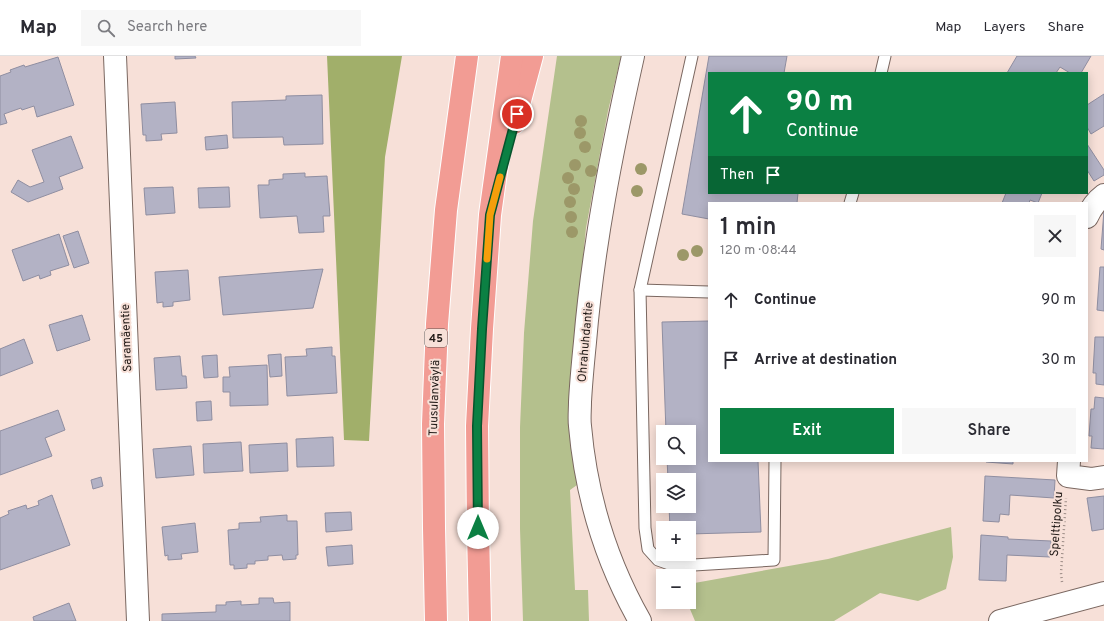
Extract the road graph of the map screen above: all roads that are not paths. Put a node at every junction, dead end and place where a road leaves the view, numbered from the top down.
1 (115, 56) edge
2 (467, 56) edge
3 (512, 56) edge
4 (532, 56) edge
5 (633, 56) edge
6 (692, 56) edge
7 (885, 56) edge
8 (881, 72) edge
9 (1104, 195) edge
10 (490, 215) junction
11 (1088, 215) edge
12 (640, 290) junction
13 (708, 292) edge
14 (775, 462) edge
15 (1068, 468) edge
16 (1104, 477) edge
17 (1104, 593) edge
18 (138, 621) edge
19 (436, 621) edge
20 (480, 621) edge
21 (640, 621) edge
22 (1000, 621) edge

1 - 18 street, Saramäentie
2 - 19 highway, Tuusulanväylä / 45
3 - 10 highway
4 - 10 highway
5 - 21 street, Ohrahuhdantie
6 - 12 lane
7 - 8 lane
9 - 11 street
10 - 20 highway
12 - 13 lane
12 - 14 lane
15 - 16 street
17 - 22 street

